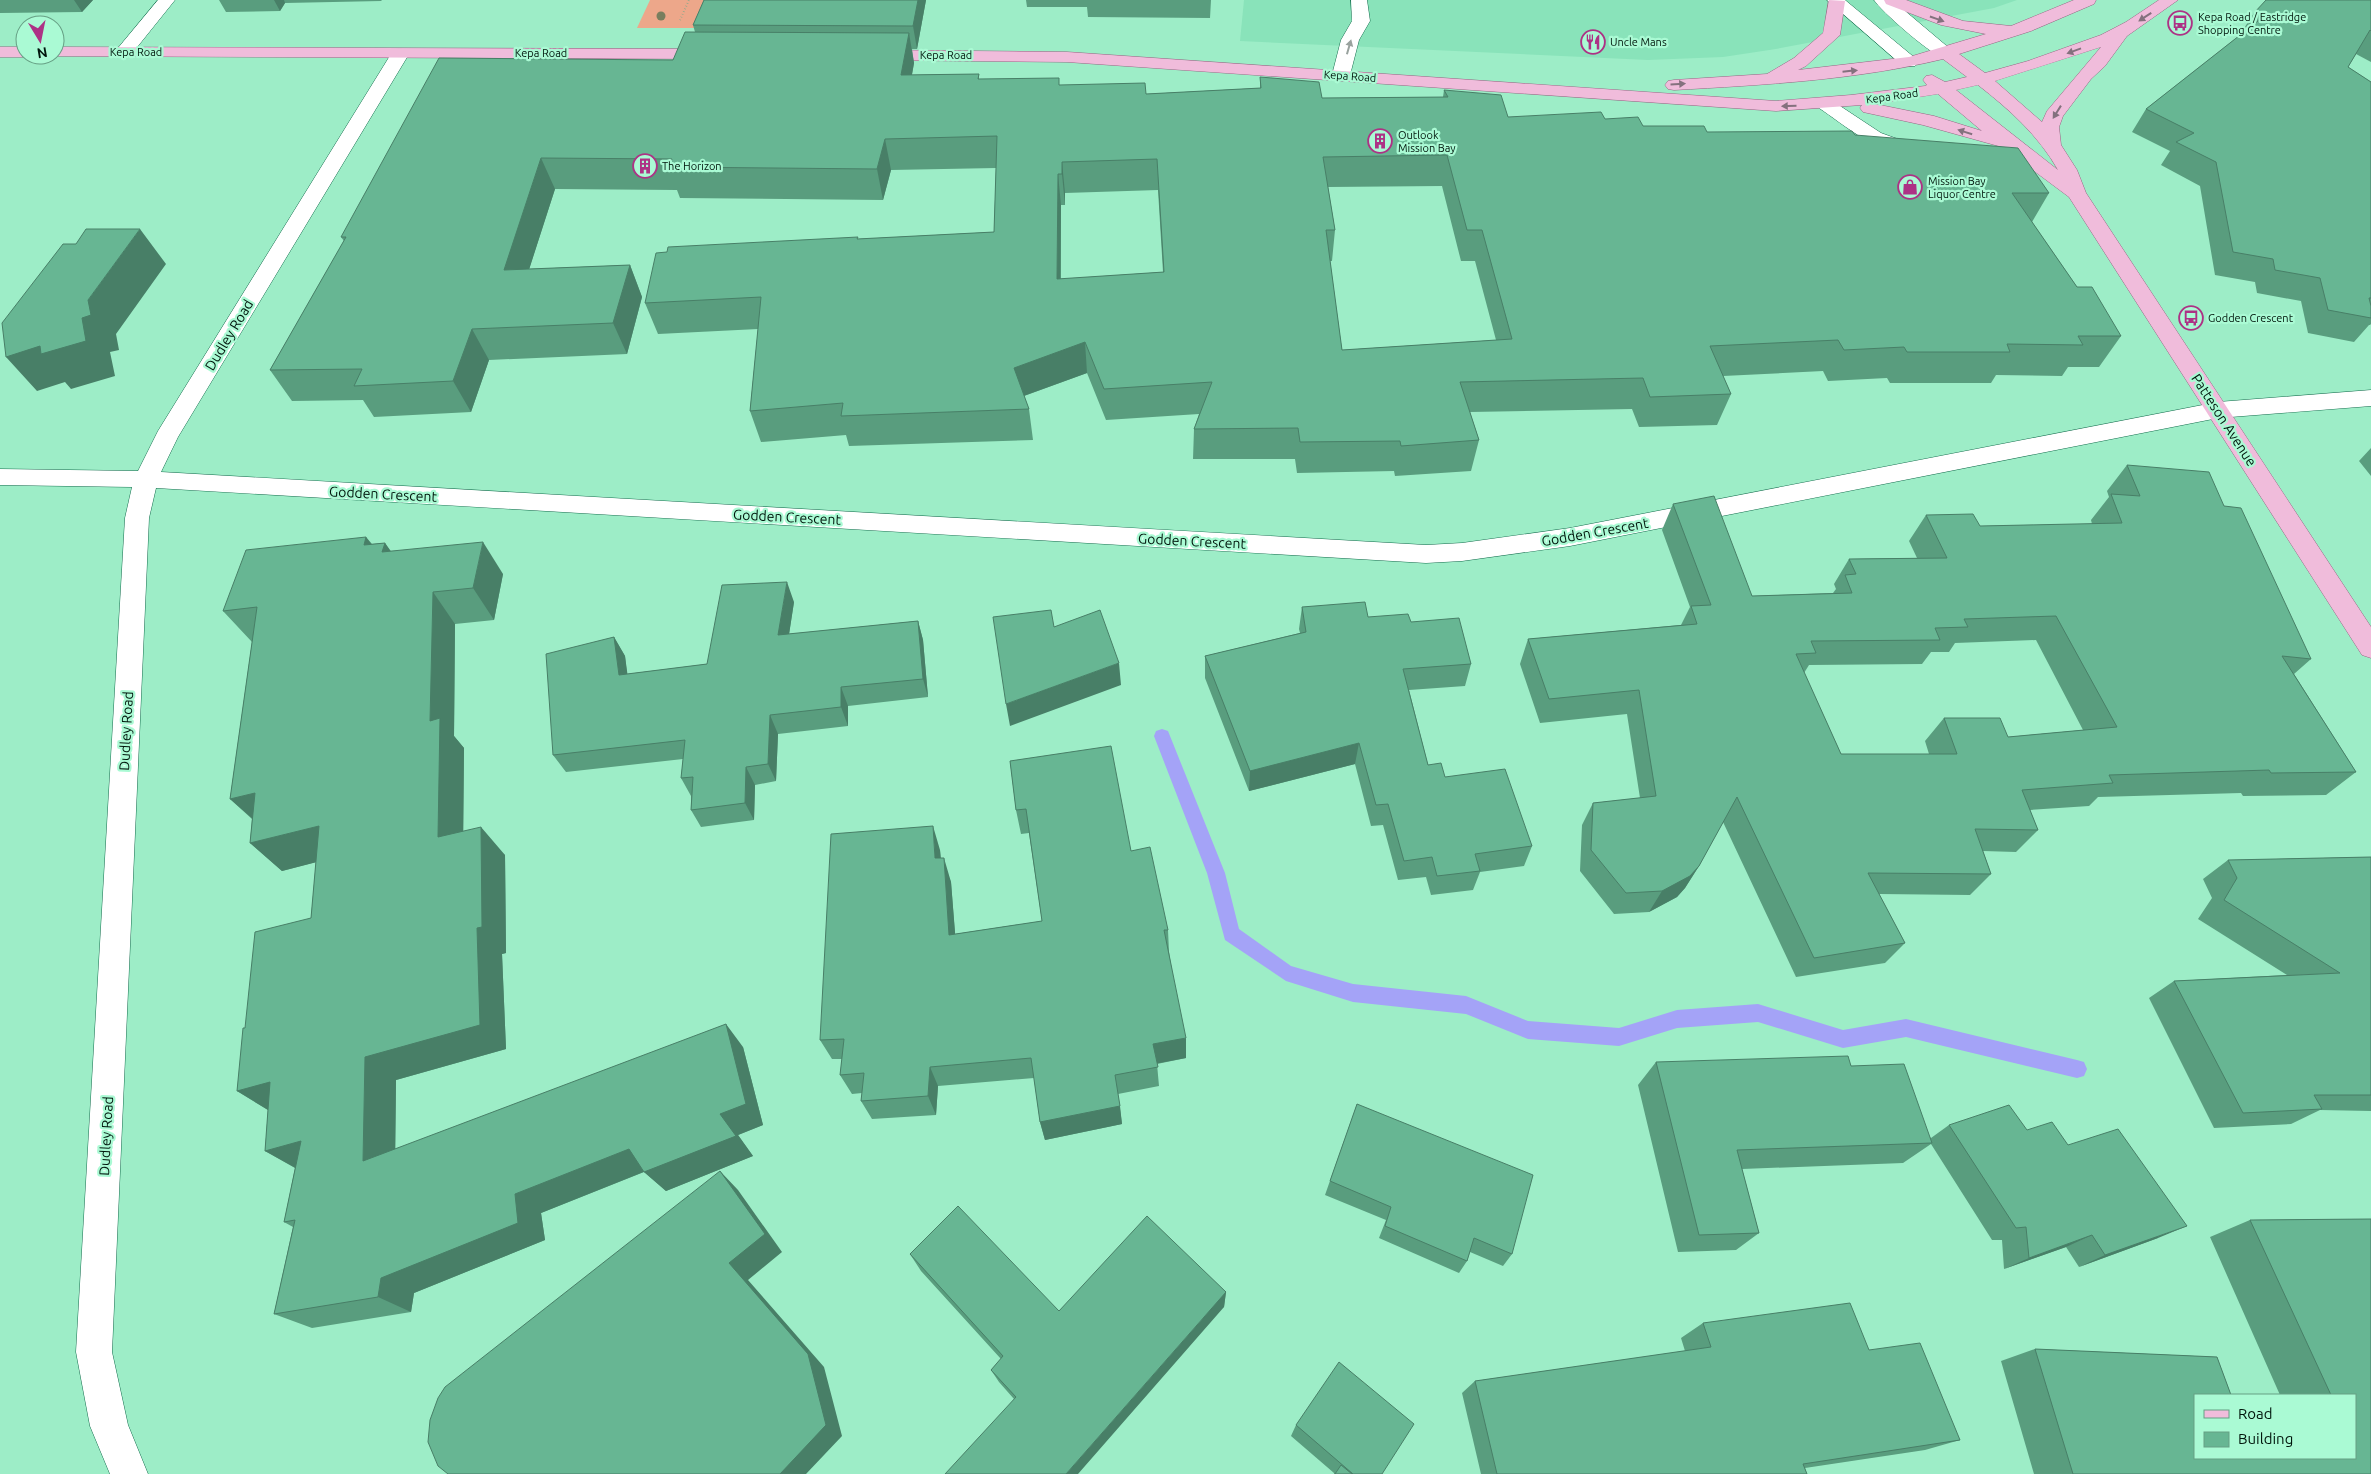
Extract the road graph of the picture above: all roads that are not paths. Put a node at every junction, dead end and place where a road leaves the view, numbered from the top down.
1 (167, 0) edge
2 (1359, 0) edge
3 (1882, 0) edge
4 (1892, 0) edge
5 (2088, 0) edge
6 (2170, 0) edge
7 (1836, 1) edge
8 (2025, 27) junction
9 (2120, 33) junction
10 (0, 52) edge
11 (15, 52) edge
12 (65, 52) edge
13 (124, 52) junction
14 (1946, 53) junction
15 (400, 54) junction
16 (732, 54) edge
17 (861, 55) edge
18 (1909, 62) junction
19 (1342, 75) junction
20 (1767, 79) junction
21 (1982, 80) junction
22 (1941, 88) junction
23 (1595, 92) junction
24 (1831, 104) junction
25 (2053, 143) junction
26 (2012, 146) junction
27 (1922, 150) edge
28 (1985, 156) edge
29 (2033, 160) junction
30 (2076, 193) junction
31 (2371, 398) edge
32 (2218, 410) junction
33 (0, 476) edge
34 (146, 479) junction
35 (2371, 648) edge
36 (129, 1474) edge

1 - 13 street
19 -> 2 street
3 - 14 street
4 -> 8 main road
5 - 8 main road, Kepa Road
6 -> 9 main road, Kepa Road
7 - 18 street
7 - 20 main road
8 - 14 main road, Kepa Road
9 -> 21 main road, Kepa Road
9 -> 25 main road
10 - 11 main road
12 - 13 main road, Kepa Road
13 - 15 main road, Kepa Road
14 - 18 main road, Kepa Road
14 - 21 main road, Patteson Avenue
15 - 16 main road, Kepa Road
15 - 34 street, Dudley Road
17 - 19 main road, Kepa Road
20 -> 18 main road, Kepa Road
18 - 22 main road, Patteson Avenue
19 - 23 main road, Kepa Road
23 -> 20 main road, Kepa Road
21 - 22 main road, Kepa Road
21 - 25 main road, Patteson Avenue
22 - 24 main road, Kepa Road
22 - 26 main road, Patteson Avenue
24 -> 23 main road, Kepa Road
26 -> 24 main road
24 - 27 street
25 - 30 main road, Patteson Avenue
26 - 29 main road, Patteson Avenue
28 - 29 street
29 - 30 main road, Patteson Avenue
30 - 32 main road, Patteson Avenue
31 - 32 street, Godden Crescent
32 - 34 street, Godden Crescent
32 - 35 main road, Patteson Avenue
33 - 34 street, Godden Crescent
34 - 36 street, Dudley Road

